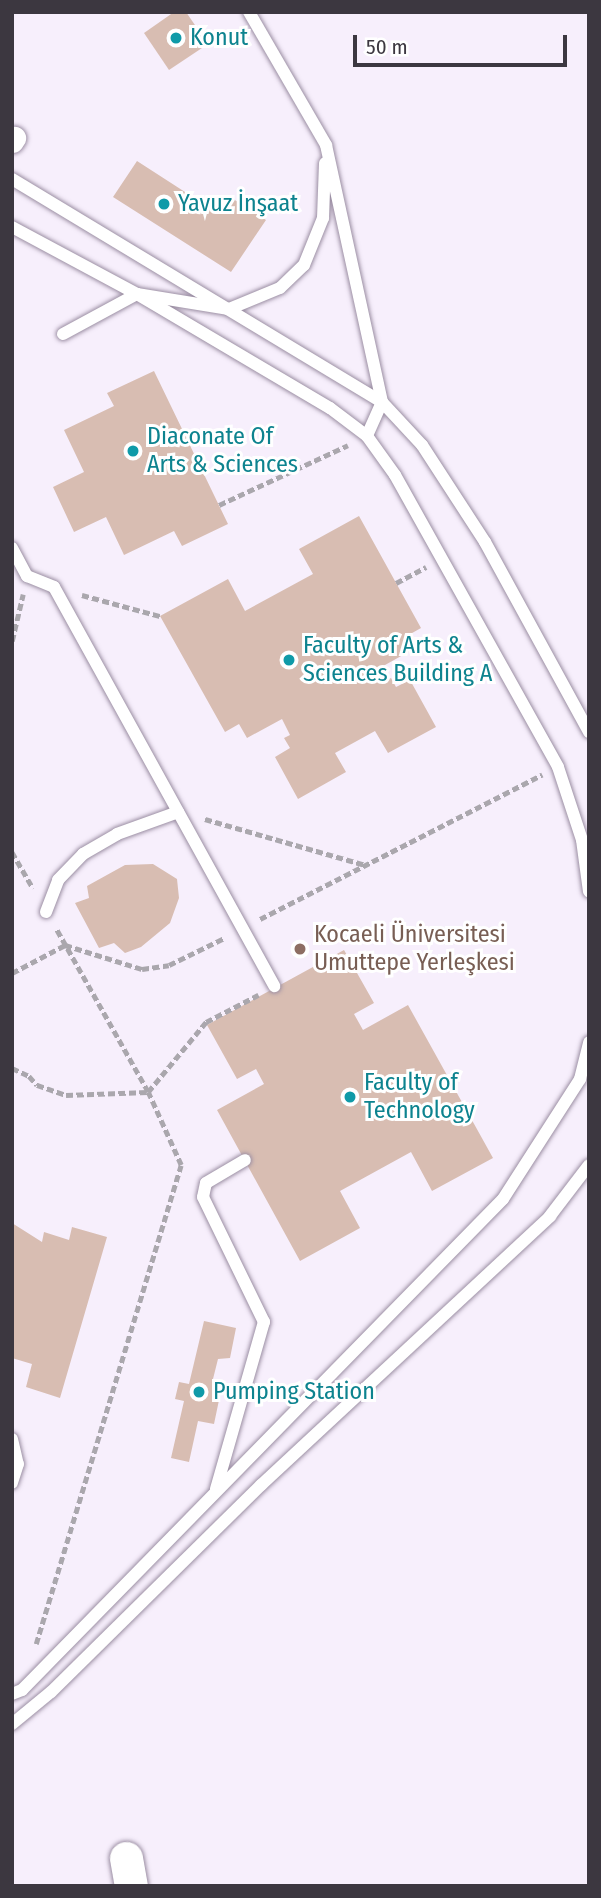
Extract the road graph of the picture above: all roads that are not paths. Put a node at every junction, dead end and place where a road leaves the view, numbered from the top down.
1 (249, 12) edge
2 (326, 145) junction
3 (12, 179) edge
4 (12, 227) edge
5 (137, 294) junction
6 (229, 309) junction
7 (64, 334) dead end
8 (382, 402) junction
9 (368, 436) junction
10 (12, 548) edge
11 (589, 732) edge
12 (178, 812) junction
13 (589, 892) edge
14 (46, 912) road end
15 (274, 986) road end
16 (589, 1042) edge
17 (245, 1160) dead end
18 (589, 1165) edge
19 (12, 1439) edge
20 (12, 1483) edge
21 (215, 1493) junction
22 (17, 1692) edge
23 (12, 1724) edge

1 - 2 lane
2 - 6 lane
2 - 8 lane
3 - 6 lane
4 - 5 lane
5 - 6 lane
5 - 7 lane
5 - 9 lane
6 - 8 lane
8 - 9 lane
8 - 11 lane
9 - 13 lane
10 - 12 lane
12 - 14 lane
12 - 15 lane
16 - 21 lane
17 - 21 lane
18 - 23 lane
19 - 20 lane
21 - 22 lane

